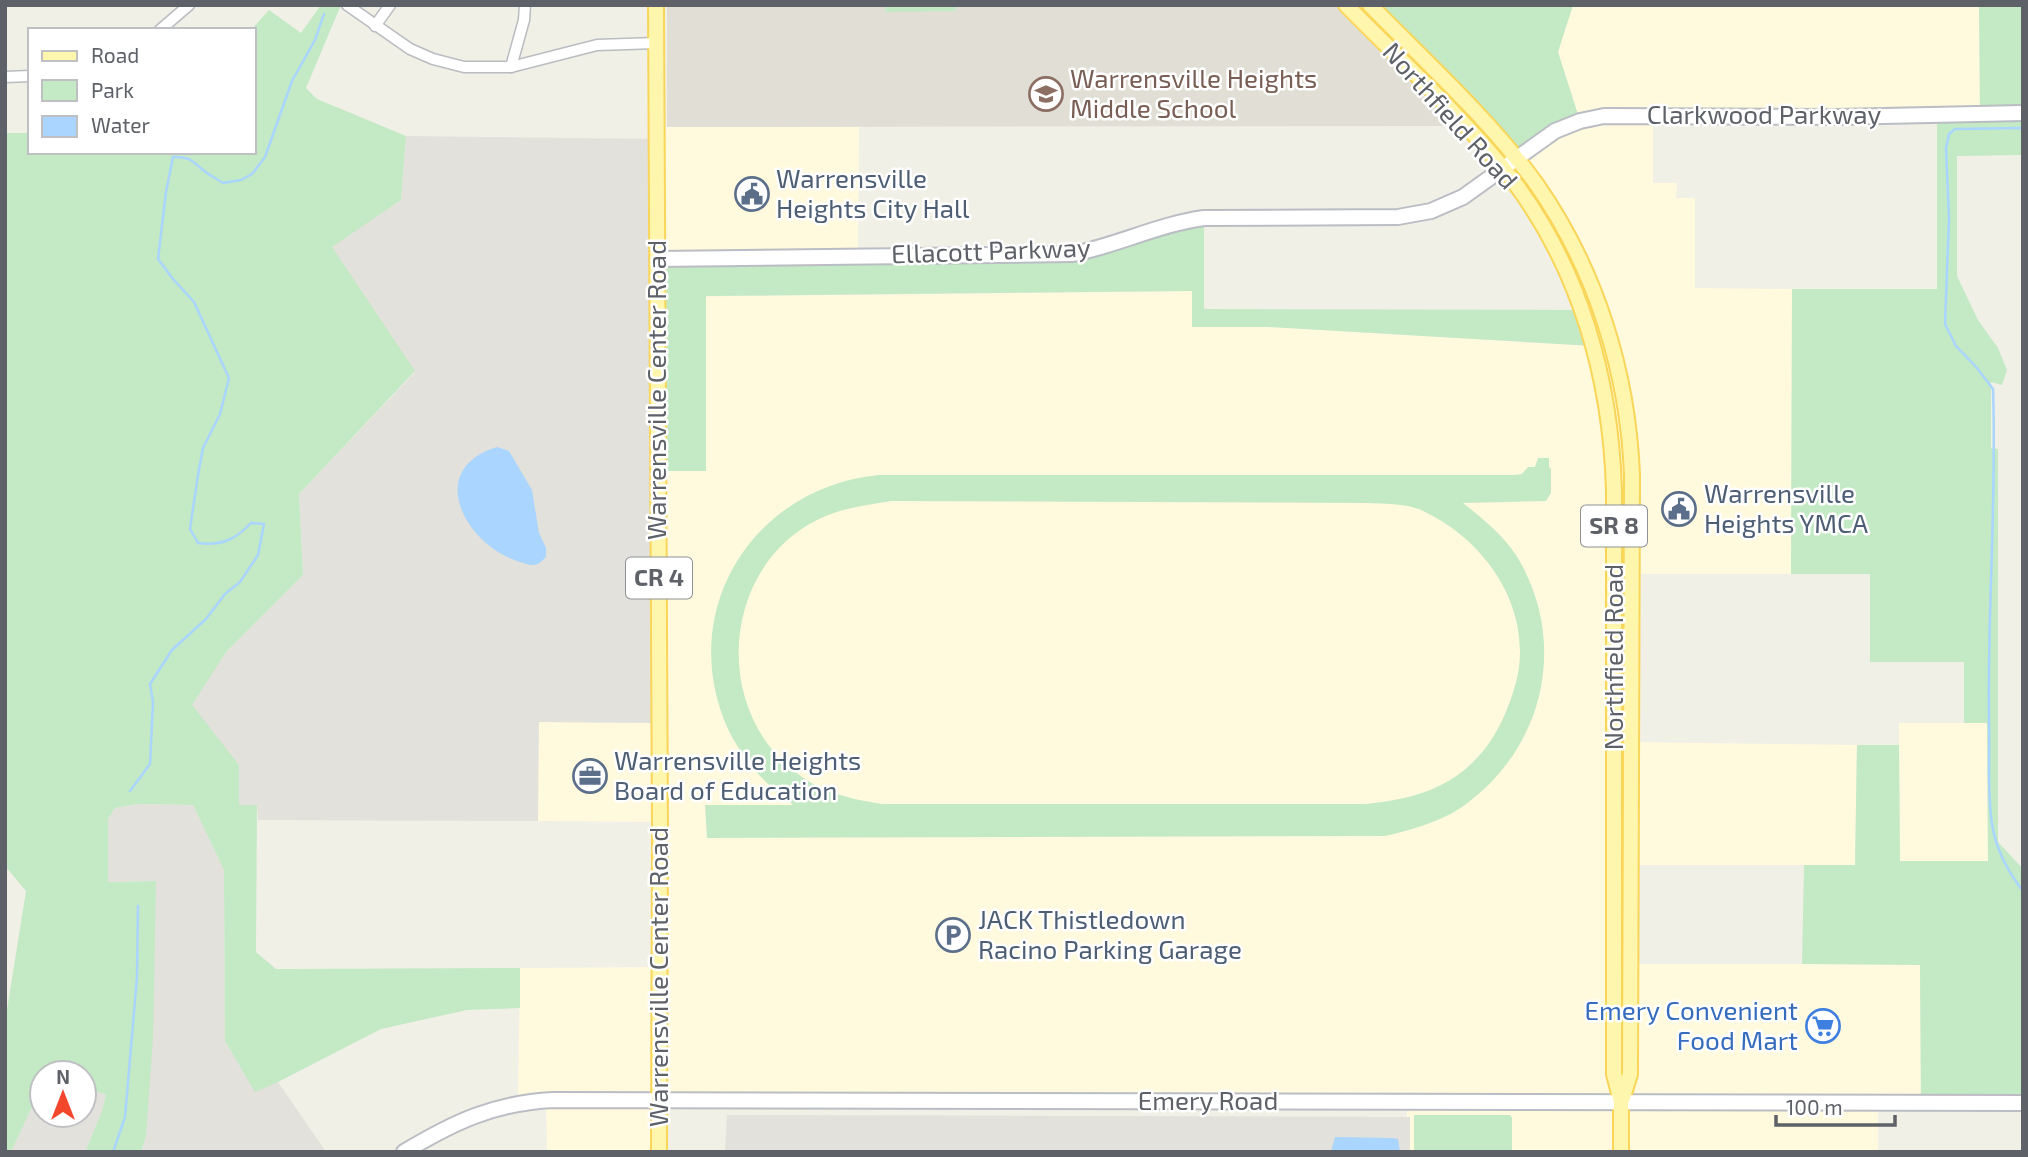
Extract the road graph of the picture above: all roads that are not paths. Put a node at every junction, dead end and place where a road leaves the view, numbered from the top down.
1 (189, 5) edge
2 (347, 5) edge
3 (390, 5) edge
4 (526, 5) edge
5 (656, 5) edge
6 (1346, 5) edge
7 (1370, 5) edge
8 (375, 26) junction
9 (162, 28) edge
10 (656, 43) junction
11 (511, 67) junction
12 (28, 76) edge
13 (5, 77) edge
14 (2023, 113) edge
15 (1516, 158) junction
16 (1502, 167) junction
17 (657, 259) junction
18 (1614, 582) junction
19 (1632, 582) junction
20 (1615, 666) junction
21 (1631, 666) junction
22 (1614, 810) junction
23 (1631, 810) junction
24 (1614, 964) junction
25 (1631, 964) junction
26 (659, 1101) junction
27 (1621, 1101) junction
28 (2023, 1103) edge
29 (404, 1152) edge
30 (659, 1152) edge
31 (1621, 1152) edge

1 - 9 street
2 - 8 street
3 - 8 street
4 - 11 street
5 - 10 main road, Warrensville Center Road / CR 4
6 - 16 main road, Northfield Road / SR 8
7 - 15 main road, Northfield Road / SR 8
8 - 11 street
10 - 11 street
10 - 17 main road, Warrensville Center Road / CR 4
12 - 13 street
14 - 15 street, Clarkwood Parkway
15 - 16 street, Ellacott Parkway
15 - 19 main road, Northfield Road / SR 8
16 - 17 street, Ellacott Parkway
16 - 18 main road, Northfield Road / SR 8
17 - 26 main road, Warrensville Center Road / CR 4
18 - 19 main road
18 - 20 main road, Northfield Road / SR 8
19 - 21 main road, Northfield Road / SR 8
20 - 21 main road
20 - 22 main road, Northfield Road / SR 8
21 - 23 main road, Northfield Road / SR 8
22 - 23 main road
22 - 24 main road, Northfield Road / SR 8
23 - 25 main road, Northfield Road / SR 8
24 - 25 main road
24 - 27 main road, Northfield Road / SR 8
25 - 27 main road, Northfield Road / SR 8
26 - 27 street, Emery Road
26 - 29 street, Emery Road
26 - 30 main road, Warrensville Center Road / CR 4
27 - 28 street, Emery Road
27 - 31 main road, Northfield Road / SR 8

